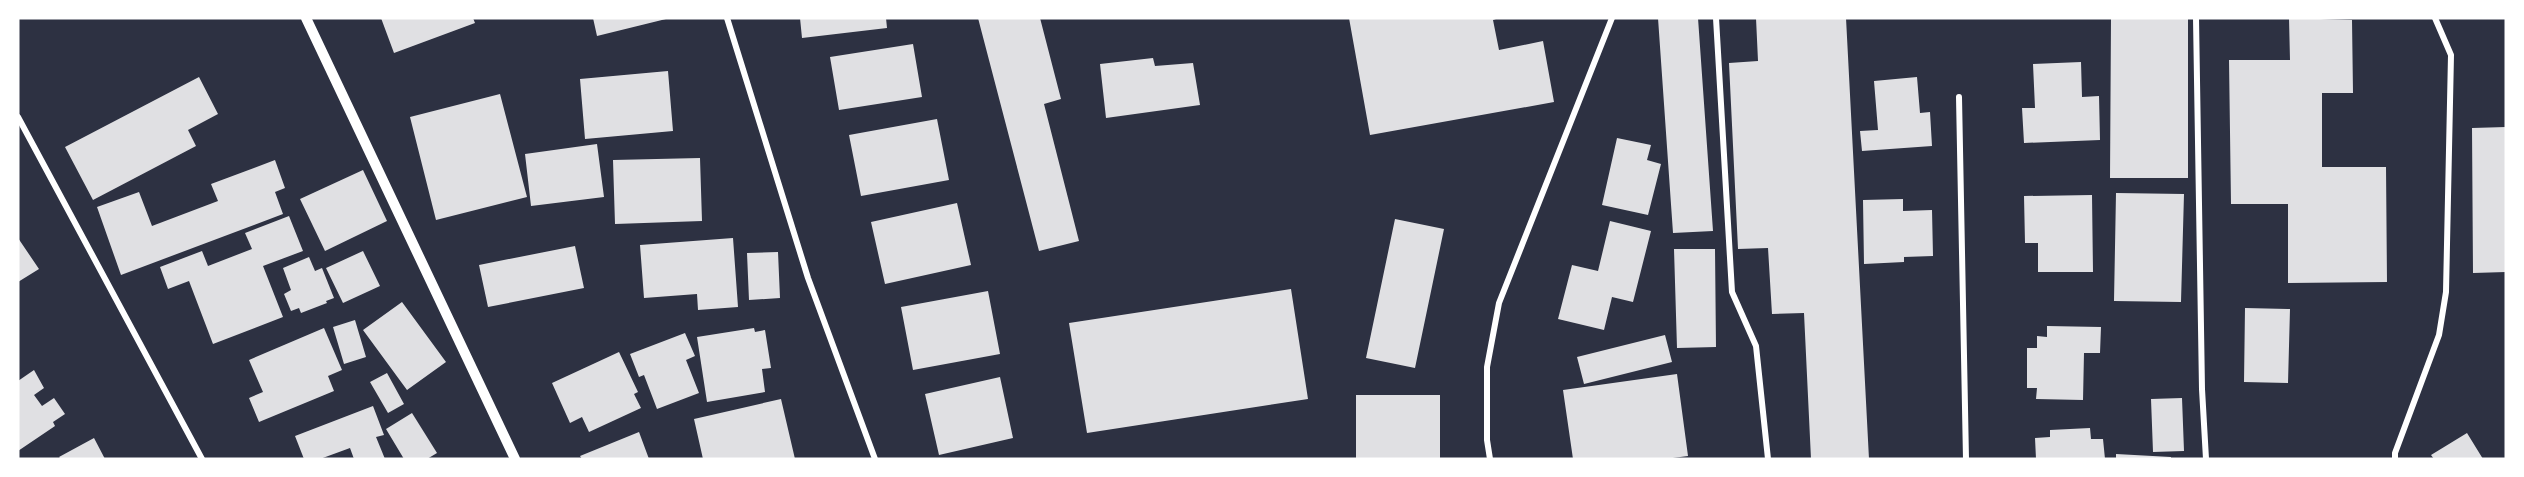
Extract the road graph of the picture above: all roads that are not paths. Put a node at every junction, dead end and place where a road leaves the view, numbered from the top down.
1 (306, 18) edge
2 (727, 18) edge
3 (1612, 18) edge
4 (1716, 18) edge
5 (2196, 18) edge
6 (2435, 18) edge
7 (1959, 97) dead end
8 (18, 117) edge
9 (202, 459) edge
10 (515, 459) edge
11 (875, 459) edge
12 (1490, 459) edge
13 (1768, 459) edge
14 (1966, 459) edge
15 (2206, 459) edge
16 (2395, 459) edge

1 - 10 street
2 - 11 street
3 - 12 street
4 - 13 street
5 - 15 street
6 - 16 street
7 - 14 street
8 - 9 street

